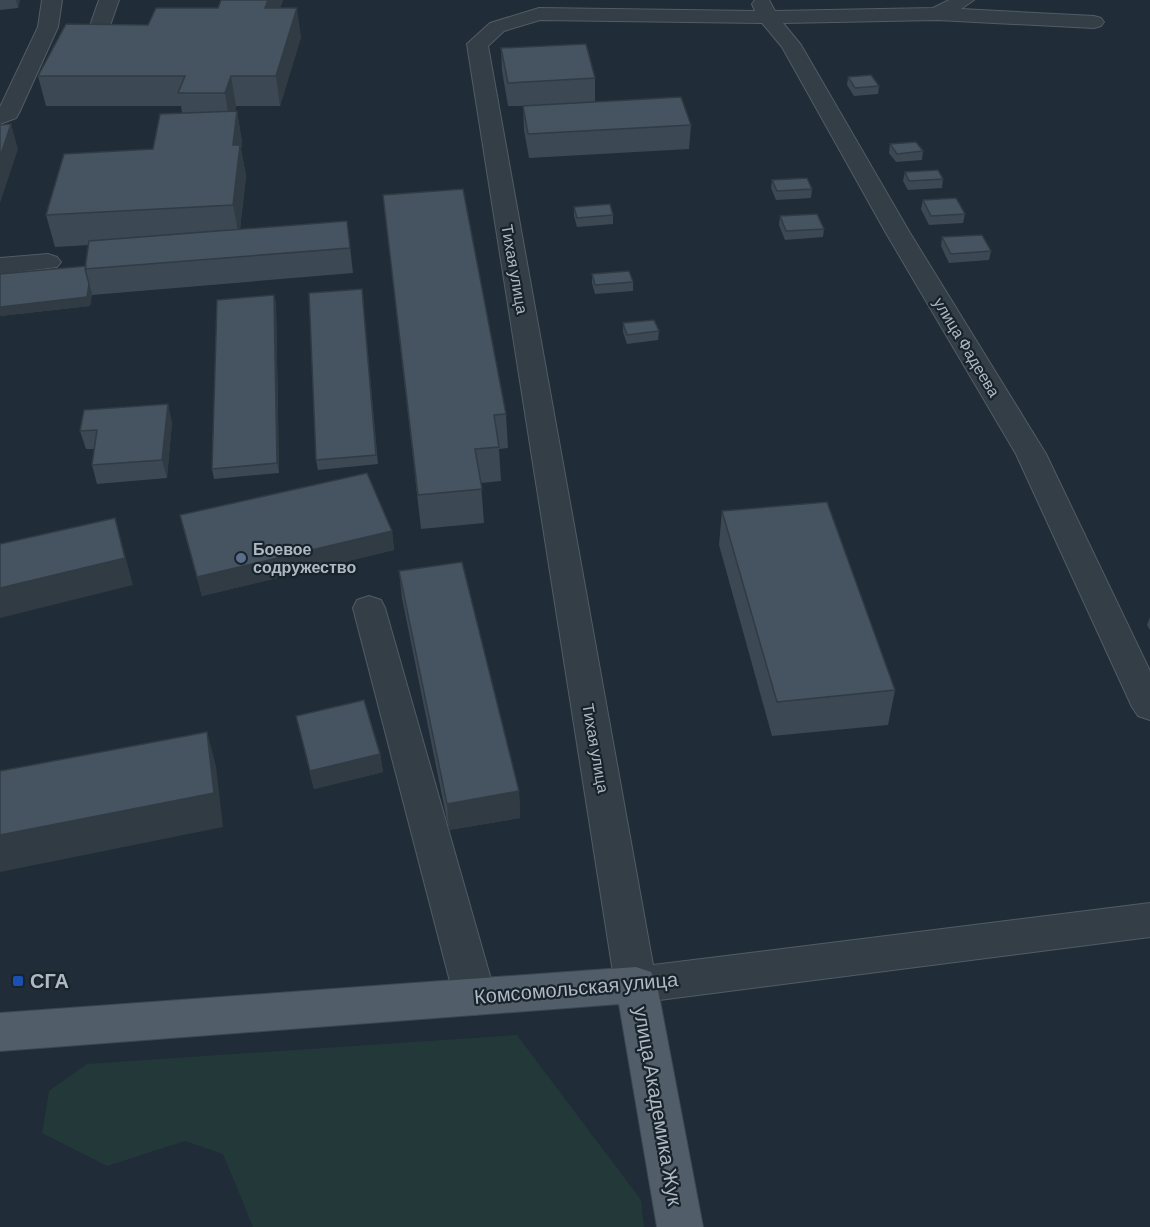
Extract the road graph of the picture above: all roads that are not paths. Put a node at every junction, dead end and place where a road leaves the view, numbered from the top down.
1 (52, 0) edge
2 (109, 0) edge
3 (964, 0) edge
4 (764, 8) edge
5 (937, 14) junction
6 (1094, 21) dead end
7 (95, 40) edge
8 (0, 117) edge
9 (48, 262) dead end
10 (0, 266) edge
11 (369, 608) dead end
12 (1150, 707) edge
13 (1150, 920) edge
14 (636, 985) junction
15 (475, 997) junction
16 (0, 1032) edge
17 (680, 1227) edge

1 - 8 street
2 - 7 street
3 - 5 street, Тихая улица
4 - 5 street, Тихая улица
4 - 12 street, улица Фадеева
4 - 14 street, Тихая улица
5 - 6 street
9 - 10 street
11 - 15 street
13 - 14 street, Комсомольская улица
14 - 15 main road, Комсомольская улица
14 - 17 main road, улица Академика Жук
15 - 16 main road, Комсомольская улица

